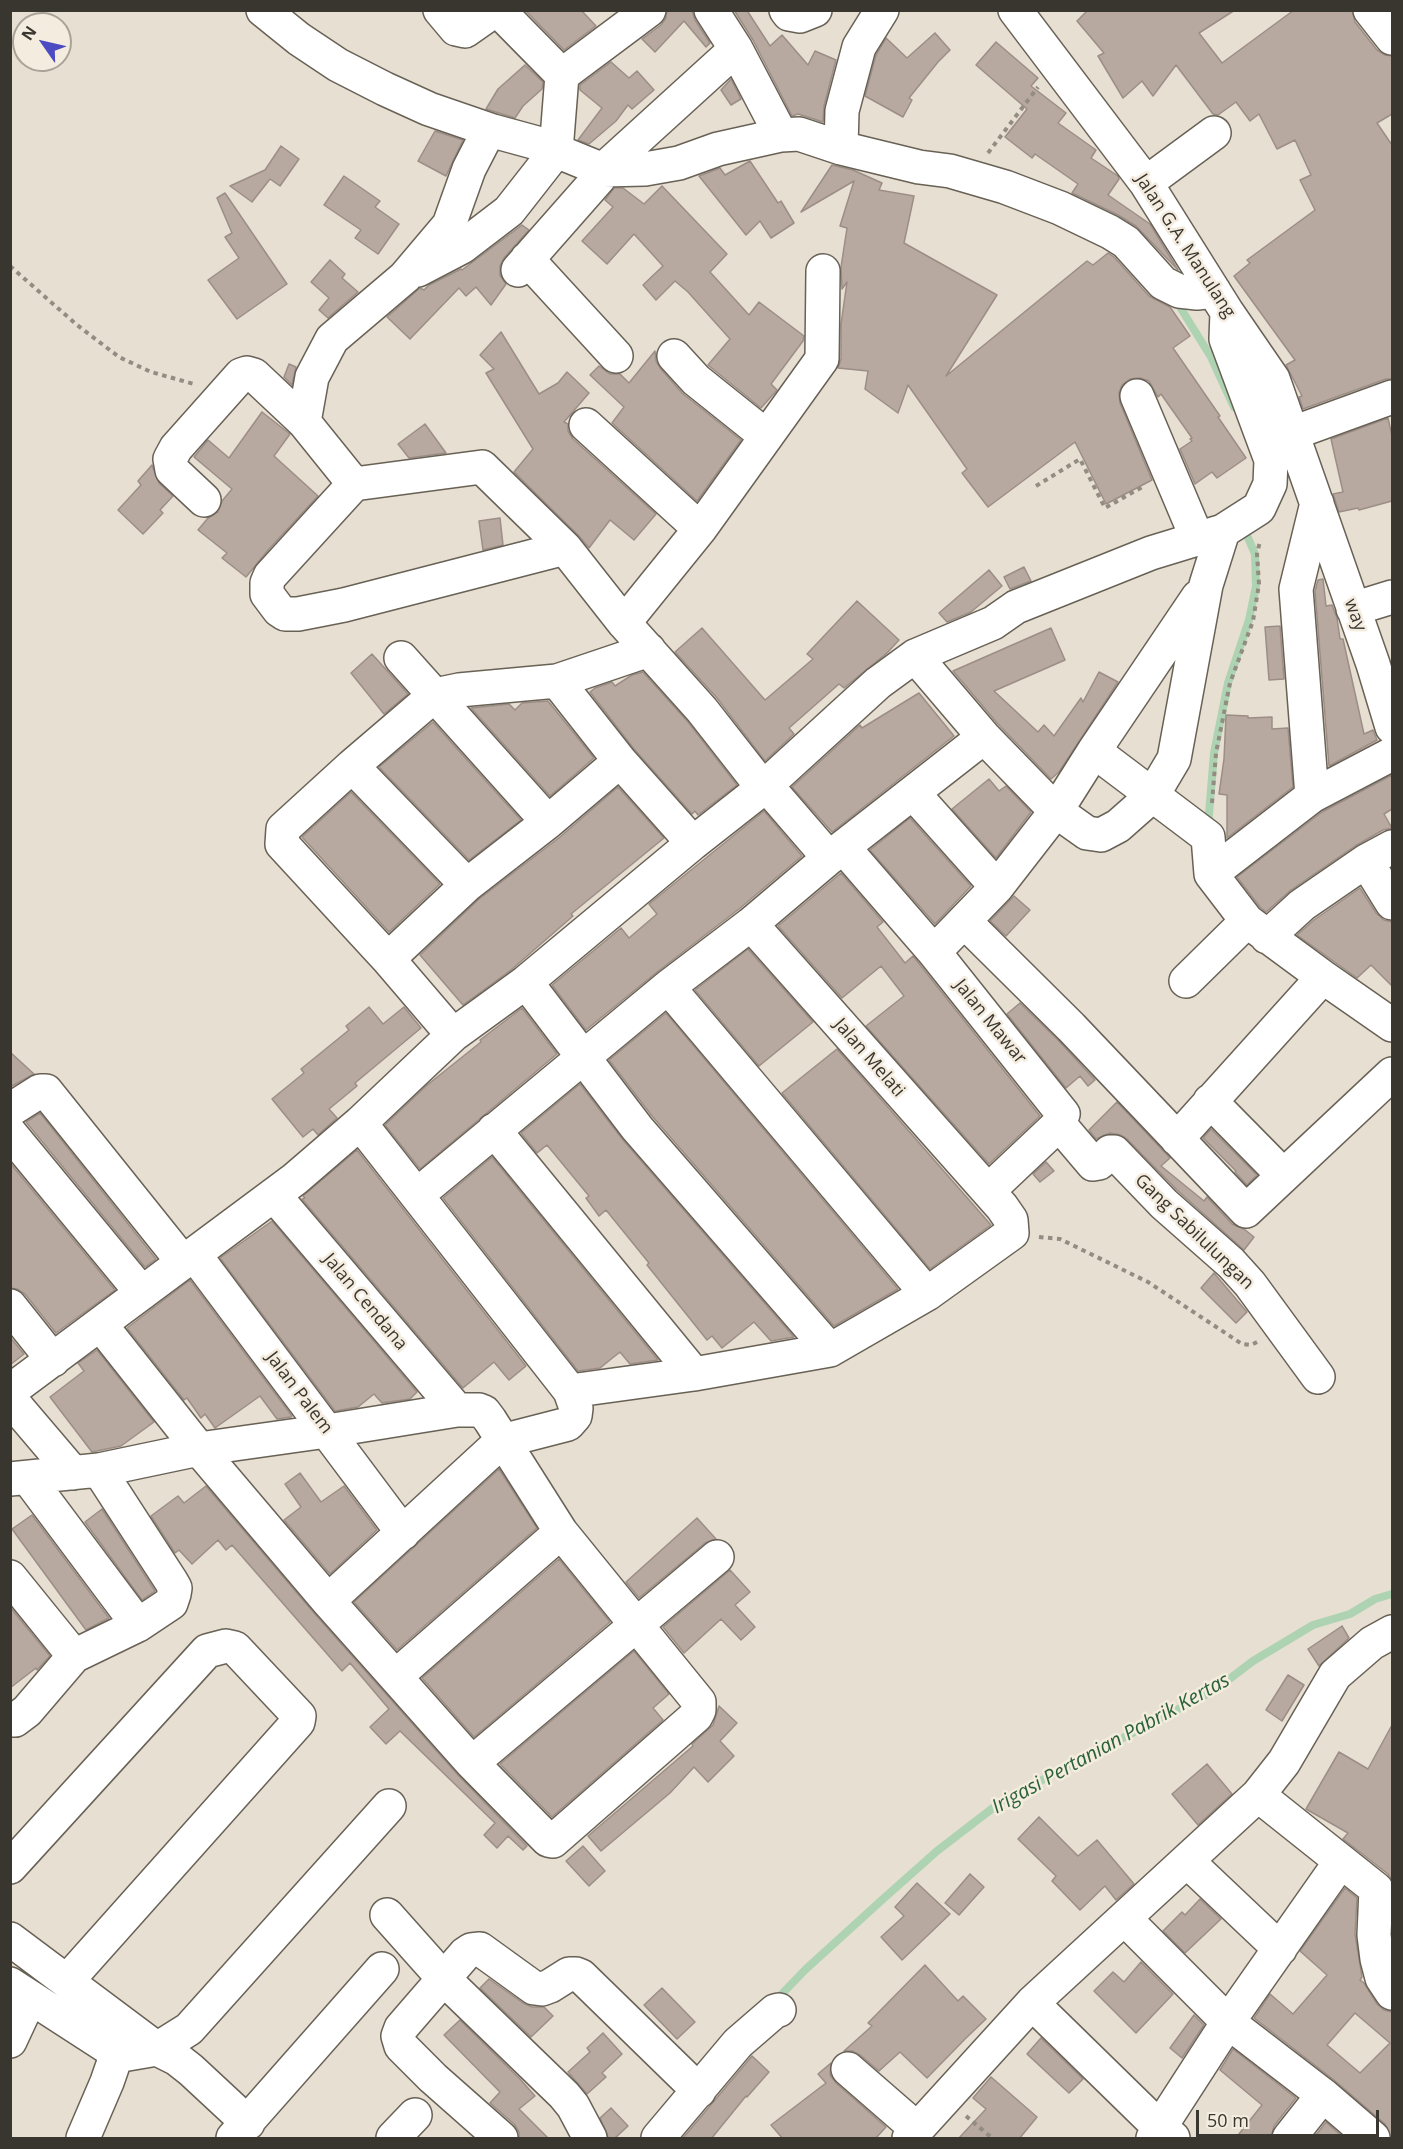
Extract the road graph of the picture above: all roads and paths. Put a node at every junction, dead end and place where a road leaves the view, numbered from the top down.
1 (263, 10) edge
2 (440, 10) edge
3 (496, 10) edge
4 (649, 10) edge
5 (711, 10) edge
6 (786, 10) edge
7 (815, 10) edge
8 (882, 10) edge
9 (1014, 10) edge
10 (1370, 10) edge
11 (1392, 39) edge
12 (736, 49) junction
13 (1054, 64) junction
14 (562, 75) junction
15 (490, 133) junction
16 (1214, 133) dead end
17 (782, 135) junction
18 (841, 147) junction
19 (546, 166) junction
20 (968, 177) junction
21 (595, 182) junction
22 (1146, 183) junction
23 (10, 266) edge
24 (823, 271) dead end
25 (405, 277) junction
26 (1221, 301) junction
27 (616, 356) dead end
28 (674, 356) dead end
29 (223, 395) junction
30 (1137, 396) dead end
31 (1392, 397) edge
32 (304, 422) junction
33 (586, 425) dead end
34 (1293, 433) junction
35 (766, 436) junction
36 (1169, 473) junction
37 (354, 484) junction
38 (1036, 486) dead end
39 (204, 500) dead end
40 (1317, 503) junction
41 (699, 529) junction
42 (1262, 532) dead end
43 (1210, 534) junction
44 (565, 548) junction
45 (1206, 585) junction
46 (1392, 597) edge
47 (1353, 609) junction
48 (624, 623) junction
49 (649, 650) junction
50 (915, 656) junction
51 (401, 658) dead end
52 (557, 681) junction
53 (435, 694) junction
54 (1392, 727) edge
55 (984, 737) junction
56 (1094, 751) junction
57 (1392, 754) edge
58 (620, 761) junction
59 (352, 766) junction
60 (765, 786) junction
61 (913, 793) junction
62 (1152, 795) junction
63 (1312, 796) junction
64 (1056, 812) junction
65 (548, 822) junction
66 (1209, 837) junction
67 (693, 843) junction
68 (836, 853) junction
69 (1379, 854) edge
70 (1211, 874) junction
71 (467, 885) junction
72 (997, 887) junction
73 (1392, 903) edge
74 (964, 921) junction
75 (752, 924) junction
76 (1257, 929) junction
77 (934, 952) junction
78 (388, 959) junction
79 (1323, 977) junction
80 (1186, 981) dead end
81 (526, 982) junction
82 (668, 987) junction
83 (1392, 1024) edge
84 (453, 1035) junction
85 (582, 1057) junction
86 (1392, 1074) edge
87 (1210, 1101) junction
88 (10, 1110) edge
89 (360, 1124) junction
90 (1059, 1124) junction
91 (494, 1130) junction
92 (10, 1133) edge
93 (1177, 1139) junction
94 (1283, 1175) junction
95 (988, 1191) junction
96 (274, 1195) junction
97 (417, 1196) junction
98 (1012, 1233) junction
99 (189, 1258) junction
100 (142, 1293) junction
101 (927, 1293) junction
102 (10, 1306) edge
103 (1275, 1316) junction
104 (100, 1324) junction
105 (830, 1350) junction
106 (53, 1360) junction
107 (694, 1374) junction
108 (1318, 1377) dead end
109 (10, 1391) edge
110 (570, 1391) junction
111 (10, 1399) edge
112 (457, 1410) junction
113 (327, 1431) junction
114 (502, 1441) junction
115 (199, 1449) junction
116 (86, 1471) junction
117 (19, 1478) edge
118 (561, 1532) junction
119 (403, 1533) junction
120 (717, 1557) dead end
121 (10, 1577) edge
122 (328, 1601) junction
123 (636, 1624) junction
124 (138, 1625) junction
125 (1392, 1632) edge
126 (74, 1656) junction
127 (396, 1676) junction
128 (10, 1720) edge
129 (472, 1763) junction
130 (1258, 1795) junction
131 (389, 1806) dead end
132 (1187, 1861) junction
133 (1341, 1861) junction
134 (10, 1866) edge
135 (1384, 1879) edge
136 (387, 1915) dead end
137 (1125, 1919) junction
138 (10, 1939) edge
139 (1280, 1950) junction
140 (382, 1969) dead end
141 (444, 1979) junction
142 (67, 1981) junction
143 (20, 1991) edge
144 (1392, 1993) edge
145 (1032, 2003) junction
146 (779, 2010) dead end
147 (1228, 2022) junction
148 (10, 2041) edge
149 (158, 2049) junction
150 (116, 2056) junction
151 (848, 2069) dead end
152 (699, 2091) junction
153 (1323, 2095) junction
154 (415, 2115) dead end
155 (240, 2131) edge
156 (913, 2134) edge
157 (1162, 2135) edge
158 (83, 2139) edge
159 (393, 2139) edge
160 (501, 2139) edge
161 (590, 2139) edge
162 (658, 2139) edge
163 (1288, 2139) edge
164 (1373, 2139) edge

1 - 15 street
2 - 3 street
3 - 14 street
4 - 14 street
5 - 12 street
6 - 7 street
8 - 18 street
9 - 13 street, Jalan G.A. Manulang
10 - 11 street
12 - 17 street
12 - 21 street
13 - 20 path
13 - 22 street, Jalan G.A. Manulang
14 - 19 street
15 - 19 street
15 - 25 street
16 - 22 street
17 - 18 street
17 - 21 street
18 - 20 street
19 - 21 street
19 - 25 street
20 - 26 street
21 - 27 street
22 - 26 street, Jalan G.A. Manulang
23 - 29 path
24 - 35 street
25 - 32 street
26 - 34 street, Jalan G.A. Manulang
26 - 43 street
28 - 35 street
29 - 32 street
29 - 39 street
30 - 36 street
31 - 34 street
32 - 37 street
33 - 41 street
34 - 40 street, Jalan G.A. Manulang
35 - 41 street
36 - 38 path
36 - 43 street
37 - 44 street, Jalan Mawar
37 - 44 street
40 - 47 street, way
40 - 63 street
41 - 48 street
42 - 66 path
43 - 45 street
43 - 50 street
44 - 48 street, Jalan Mawar
45 - 56 street
45 - 62 street
46 - 47 street
47 - 54 street, way
48 - 49 street, Jalan Mawar
49 - 52 street
49 - 60 street, Jalan Mawar
50 - 55 street
50 - 60 street
51 - 53 street
52 - 53 street
52 - 58 street
53 - 59 street
53 - 65 street
55 - 61 street
55 - 64 street
56 - 62 street
56 - 64 street
57 - 63 street
58 - 65 street
58 - 67 street
59 - 71 street
59 - 78 street
60 - 67 street
60 - 68 street, Jalan Mawar
61 - 68 street
61 - 72 street
62 - 64 street
62 - 66 street
63 - 70 street
64 - 72 street
65 - 71 street
66 - 70 street
67 - 81 street
68 - 75 street
68 - 77 street, Jalan Mawar
69 - 73 street
69 - 76 street
70 - 76 street
71 - 78 street
72 - 74 street
74 - 77 street
74 - 93 street
75 - 82 street
75 - 95 street, Jalan Melati
76 - 79 street
76 - 80 street
77 - 90 street, Jalan Mawar
78 - 84 street
79 - 83 street
79 - 87 street
81 - 84 street
81 - 85 street
82 - 85 street
82 - 101 street
84 - 89 street
85 - 91 street
85 - 105 street
86 - 94 street
87 - 93 street
87 - 94 street
88 - 99 street, Jalan Palem
89 - 96 street
89 - 97 street
90 - 95 street
90 - 103 street, Gang Sabilulungan
91 - 97 street
91 - 107 street
92 - 100 street
93 - 94 street
95 - 98 street, Jalan Melati
96 - 99 street
96 - 112 street, Jalan Cendana
97 - 110 street
98 - 101 street
98 - 103 path
99 - 100 street
99 - 113 street, Jalan Palem
100 - 104 street
101 - 105 street
102 - 106 street
103 - 108 street, Gang Sabilulungan
104 - 106 street
104 - 115 street
105 - 107 street
106 - 109 street
107 - 110 street
110 - 114 street
111 - 116 street
112 - 113 street
112 - 114 street
113 - 115 street
113 - 119 street, Jalan Palem
114 - 118 street
114 - 119 street
115 - 116 street
115 - 122 street
116 - 117 street
116 - 124 street
117 - 124 street
118 - 123 street
118 - 127 street
119 - 122 street
120 - 123 street
121 - 126 street
122 - 127 street
123 - 129 street
123 - 129 street
124 - 126 street
125 - 130 street
126 - 128 street
127 - 129 street
130 - 132 street
130 - 133 street
131 - 149 street
132 - 137 street
132 - 139 street
133 - 135 street
133 - 139 street
134 - 142 street
135 - 144 street
136 - 141 street
137 - 145 street
137 - 147 street
138 - 142 street
139 - 147 street
140 - 155 street
141 - 152 street
141 - 160 street
141 - 161 street
142 - 149 street
143 - 148 street
143 - 150 street
145 - 156 street
145 - 157 street
146 - 152 street
147 - 153 street
147 - 157 street
149 - 150 street
149 - 155 street
150 - 158 street
151 - 156 street
152 - 162 street
153 - 163 street
153 - 164 street
154 - 159 street

